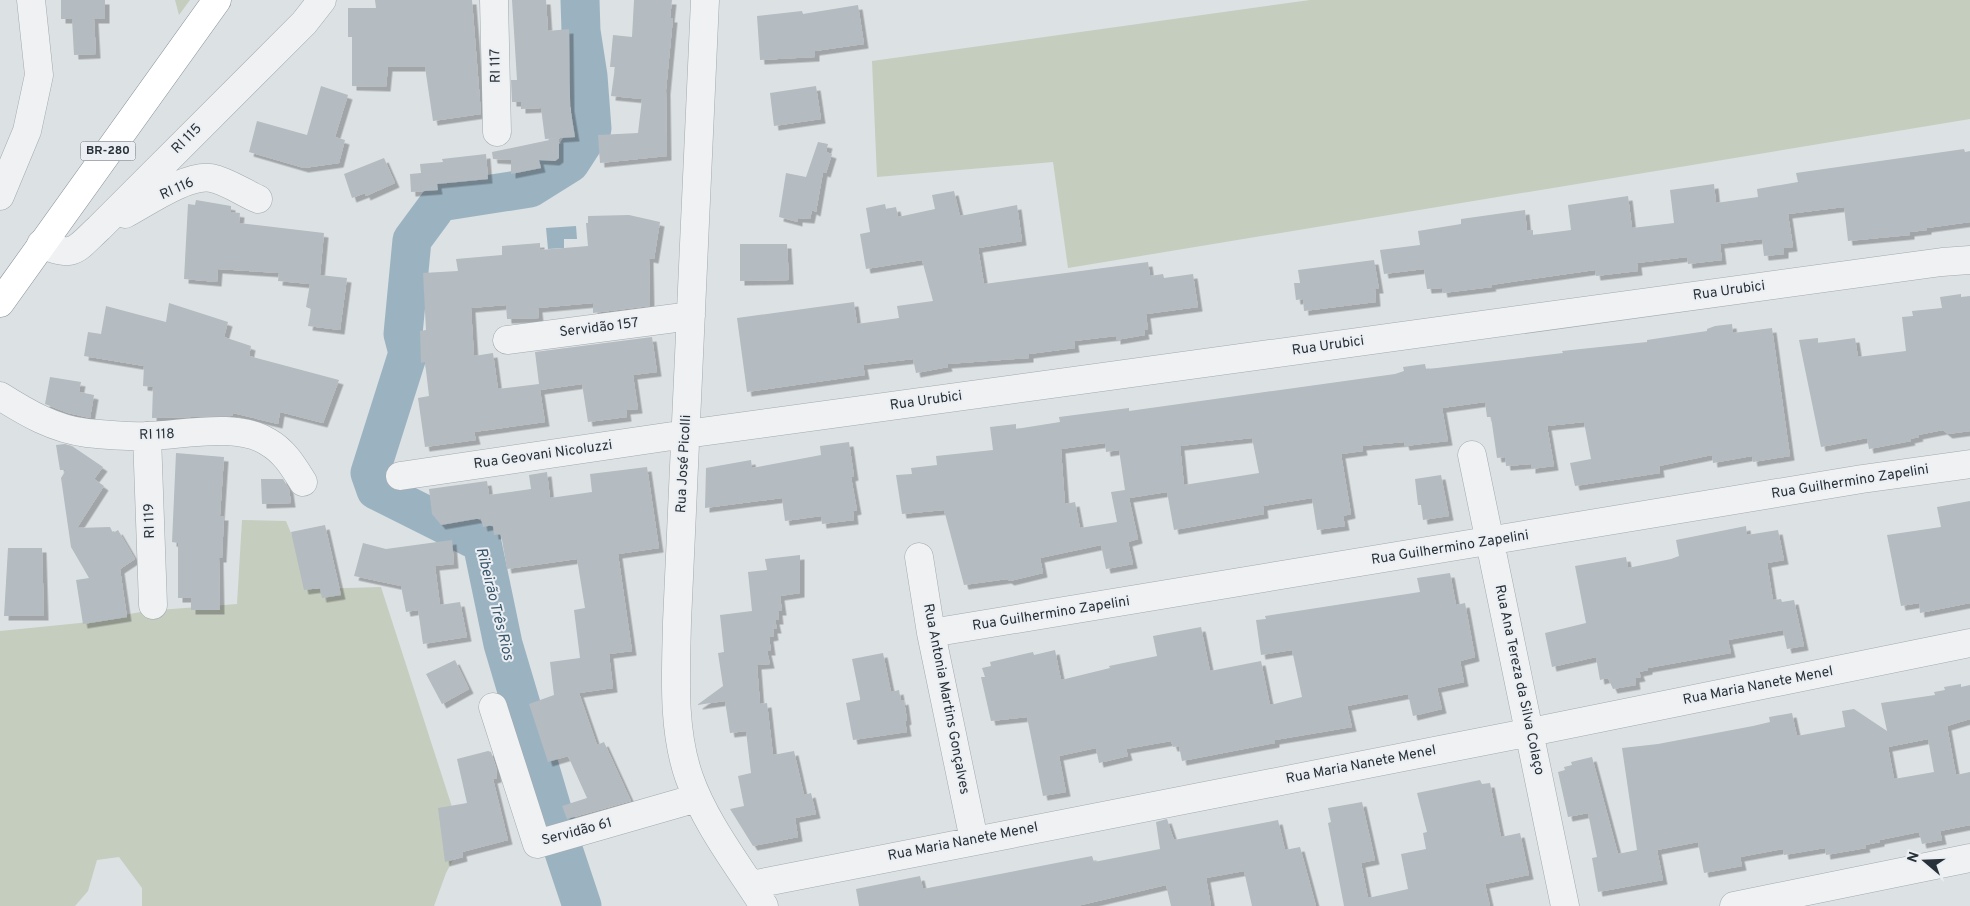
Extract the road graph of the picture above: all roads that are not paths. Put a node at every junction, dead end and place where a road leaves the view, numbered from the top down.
1 (32, 0) edge
2 (217, 0) edge
3 (322, 0) edge
4 (494, 0) edge
5 (706, 0) edge
6 (497, 132) dead end
7 (0, 196) edge
8 (258, 199) dead end
9 (99, 228) junction
10 (42, 244) junction
11 (1970, 260) edge
12 (0, 303) edge
13 (691, 316) junction
14 (507, 340) dead end
15 (0, 396) edge
16 (686, 434) junction
17 (147, 436) junction
18 (1472, 455) dead end
19 (1970, 464) edge
20 (400, 476) dead end
21 (303, 482) dead end
22 (1490, 541) junction
23 (919, 557) dead end
24 (153, 605) dead end
25 (931, 633) junction
26 (1970, 643) edge
27 (494, 707) dead end
28 (1530, 732) junction
29 (697, 798) junction
30 (974, 840) junction
31 (1970, 858) edge
32 (757, 895) edge
33 (1565, 906) edge
34 (1734, 906) edge

1 - 7 street
2 - 10 highway, BR-280
3 - 9 street, RI 115
4 - 6 street, RI 117
5 - 13 street, Rua José Picolli
8 - 9 street, RI 116
9 - 10 street, RI 115
10 - 12 highway, BR-280
11 - 16 street, Rua Urubici
13 - 14 street, Servidão 157
13 - 16 street, Rua José Picolli
15 - 17 street, RI 118
16 - 20 street, Rua Geovani Nicoluzzi
16 - 29 street, Rua José Picolli
17 - 21 street, RI 118
17 - 24 street, RI 119
18 - 22 street, Rua Ana Tereza da Silva Colaço
19 - 22 street, Rua Guilhermino Zapelini
22 - 25 street, Rua Guilhermino Zapelini
22 - 28 street, Rua Ana Tereza da Silva Colaço
23 - 25 street, Rua Antonia Martins Gonçalves
25 - 30 street, Rua Antonia Martins Gonçalves
26 - 28 street, Rua Maria Nanete Menel
27 - 29 street, Servidão 61
28 - 30 street, Rua Maria Nanete Menel
28 - 33 street, Rua Ana Tereza da Silva Colaço
29 - 32 street, Rua José Picolli
30 - 32 street, Rua Maria Nanete Menel
31 - 34 street

